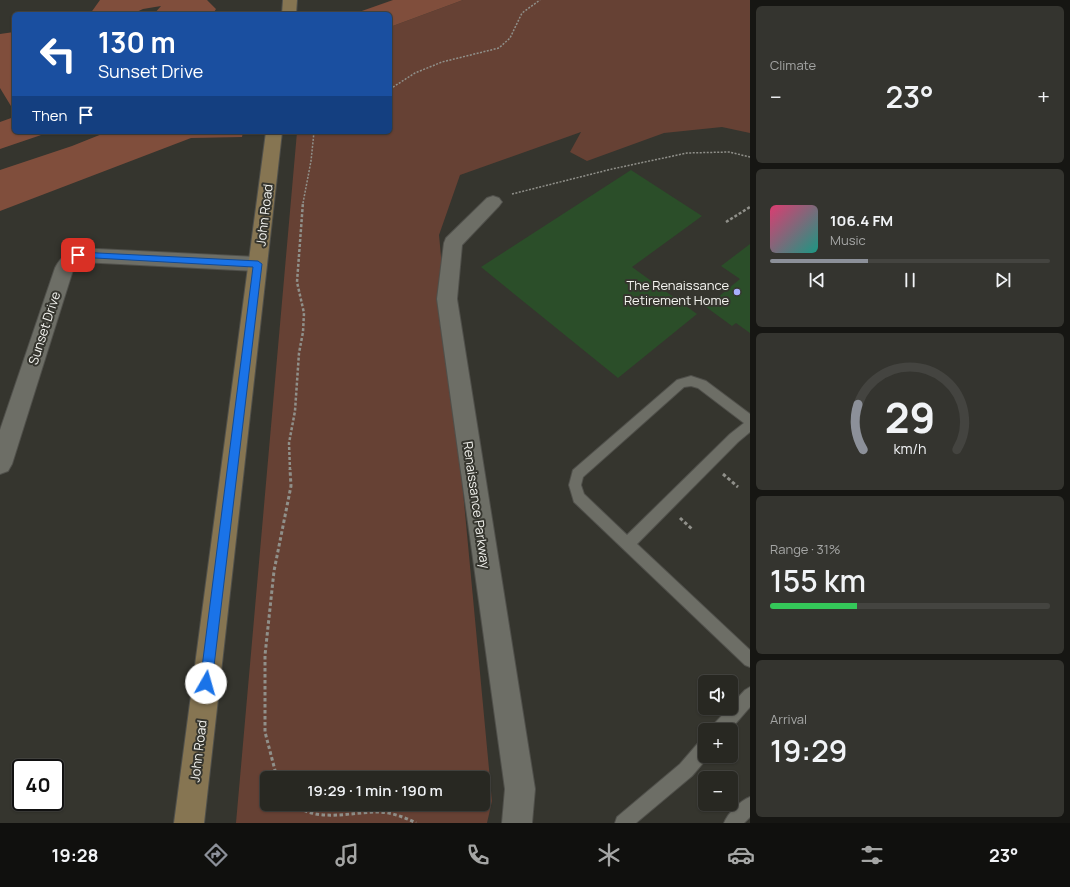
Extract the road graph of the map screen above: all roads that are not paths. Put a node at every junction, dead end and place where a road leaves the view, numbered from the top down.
1 (290, 0) edge
2 (289, 12) edge
3 (274, 134) edge
4 (493, 202) road end
5 (258, 264) junction
6 (750, 421) edge
7 (750, 424) edge
8 (0, 464) edge
9 (628, 543) junction
10 (750, 660) edge
11 (750, 695) edge
12 (726, 723) edge
13 (698, 756) edge
14 (750, 805) edge
15 (189, 823) edge
16 (517, 823) edge
17 (623, 823) edge
18 (732, 823) edge

1 - 2 street
3 - 5 street, John Road
4 - 16 street, Renaissance Parkway
5 - 8 street, Sunset Drive
5 - 15 street, John Road
6 - 9 lane
7 - 9 lane
9 - 10 lane
11 - 12 lane
13 - 17 lane
14 - 18 lane

